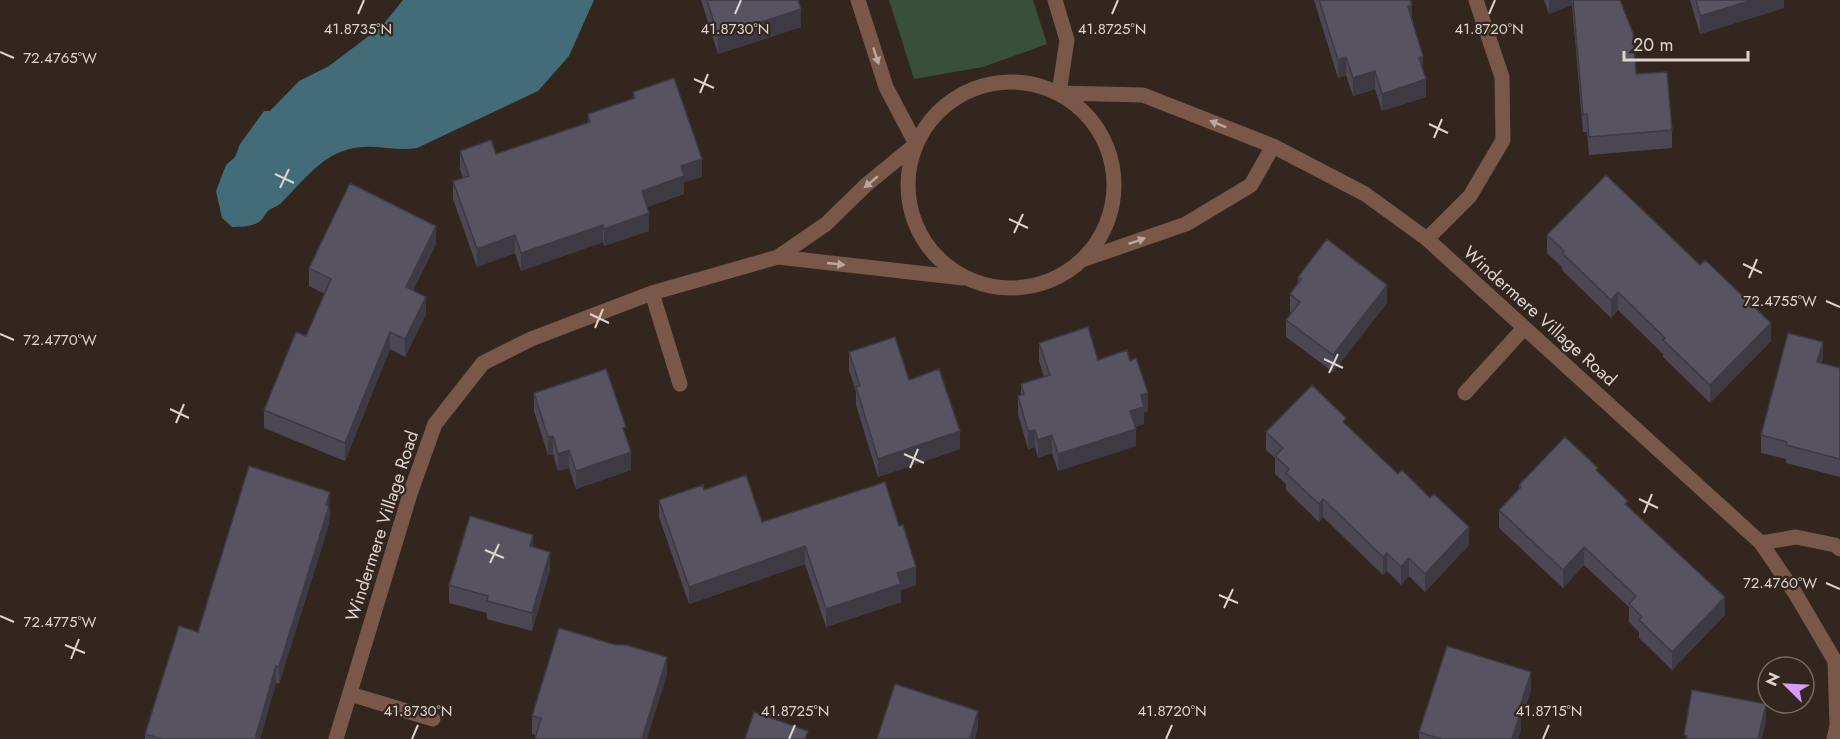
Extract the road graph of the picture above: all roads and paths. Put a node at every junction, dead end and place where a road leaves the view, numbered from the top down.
1 (858, 0) edge
2 (1055, 0) edge
3 (1476, 0) edge
4 (1059, 93) junction
5 (916, 144) junction
6 (1273, 146) junction
7 (1427, 239) junction
8 (778, 257) junction
9 (1082, 260) junction
10 (965, 278) junction
11 (652, 293) junction
12 (1524, 328) junction
13 (680, 384) dead end
14 (1465, 393) dead end
15 (1761, 543) junction
16 (1840, 549) edge
17 (1837, 658) edge
18 (350, 694) junction
19 (433, 719) dead end
20 (336, 739) edge
21 (1834, 739) edge

1 -> 5 street
2 - 4 street
3 - 7 street
4 - 5 street, Windermere Village Road
6 -> 4 street, Windermere Village Road
4 - 9 street, Windermere Village Road
5 -> 8 street, Windermere Village Road
5 - 10 street, Windermere Village Road
6 - 7 street, Windermere Village Road
9 -> 6 street, Windermere Village Road
7 - 12 street, Windermere Village Road
8 -> 10 street, Windermere Village Road
8 - 11 street, Windermere Village Road
9 - 10 street, Windermere Village Road
11 - 13 street
11 - 18 street, Windermere Village Road
12 - 14 street
12 - 15 street, Windermere Village Road
15 - 16 street
15 - 17 street, Windermere Village Road
17 - 21 street, Windermere Village Road
18 - 19 street
18 - 20 street, Windermere Village Road

